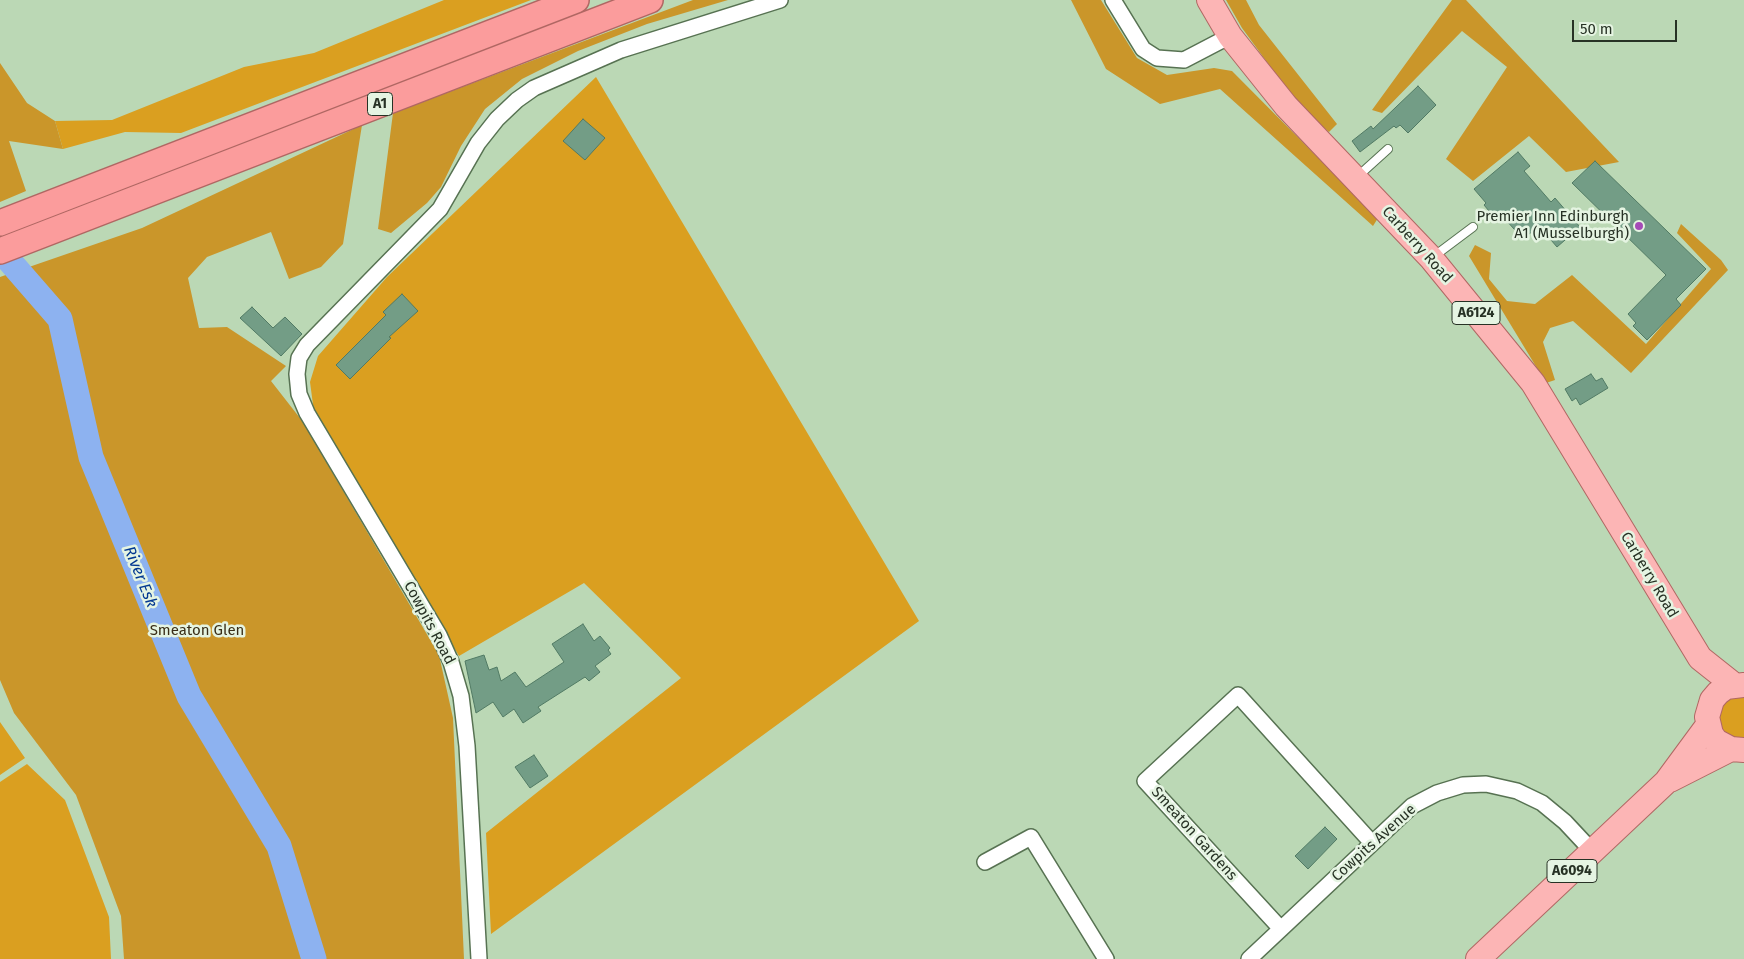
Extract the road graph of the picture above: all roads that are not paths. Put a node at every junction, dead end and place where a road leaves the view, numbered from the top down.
1 (576, 0) edge
2 (650, 0) edge
3 (780, 0) edge
4 (1113, 0) edge
5 (1209, 0) edge
6 (1230, 36) junction
7 (1388, 149) dead end
8 (1355, 179) junction
9 (0, 223) edge
10 (1473, 226) dead end
11 (0, 251) edge
12 (1431, 258) junction
13 (1700, 658) junction
14 (1739, 685) edge
15 (1708, 717) junction
16 (1740, 751) edge
17 (1666, 782) junction
18 (1372, 843) junction
19 (1593, 852) junction
20 (985, 862) dead end
21 (1281, 929) junction
22 (479, 959) edge
23 (1106, 959) edge
24 (1249, 959) edge
25 (1478, 959) edge

1 - 9 highway, A1
2 - 11 highway, A1
3 - 22 street, Cowpits Road
4 - 6 street
5 - 6 main road, Carberry Road / A6124
6 - 8 main road, Carberry Road / A6124
7 - 8 lane
8 - 12 main road, Carberry Road / A6124
10 - 12 lane
12 - 13 main road, Carberry Road / A6124
13 - 14 main road, Carberry Road / A6124
13 - 15 main road, Carberry Road / A6124
14 - 15 main road
15 - 16 main road
15 - 17 main road, A6094
16 - 17 main road, A6094
17 - 19 main road, A6094
18 - 19 street, Cowpits Avenue
18 - 21 street, Cowpits Avenue
18 - 21 street, Smeaton Gardens
19 - 25 main road, A6094
20 - 23 street
21 - 24 street, Cowpits Avenue

